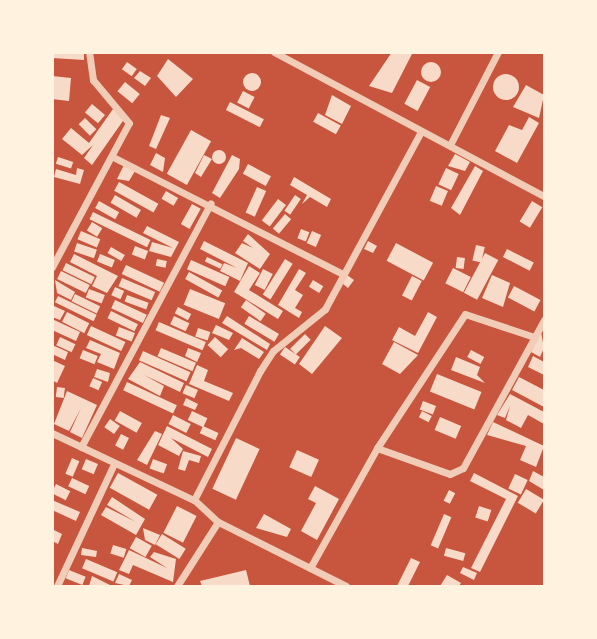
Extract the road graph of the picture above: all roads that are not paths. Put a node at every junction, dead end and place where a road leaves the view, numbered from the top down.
1 (89, 52) edge
2 (274, 52) edge
3 (498, 52) edge
4 (420, 133) junction
5 (451, 144) junction
6 (115, 158) junction
7 (544, 196) edge
8 (211, 203) junction
9 (52, 267) edge
10 (343, 274) junction
11 (544, 320) edge
12 (534, 337) junction
13 (52, 433) edge
14 (81, 447) junction
15 (377, 447) junction
16 (113, 466) junction
17 (194, 500) junction
18 (218, 522) junction
19 (310, 569) junction
20 (57, 586) edge
21 (177, 586) edge
22 (346, 586) edge

1 - 6 street
2 - 4 street
3 - 5 street
4 - 5 street
4 - 10 street
5 - 7 street
6 - 8 street
6 - 9 street
8 - 10 street
8 - 14 street
10 - 17 street
11 - 12 street
12 - 15 street
12 - 15 street
13 - 14 street
14 - 16 street
15 - 19 street
16 - 17 street
16 - 20 street
17 - 18 street
18 - 19 street
18 - 21 street
19 - 22 street

